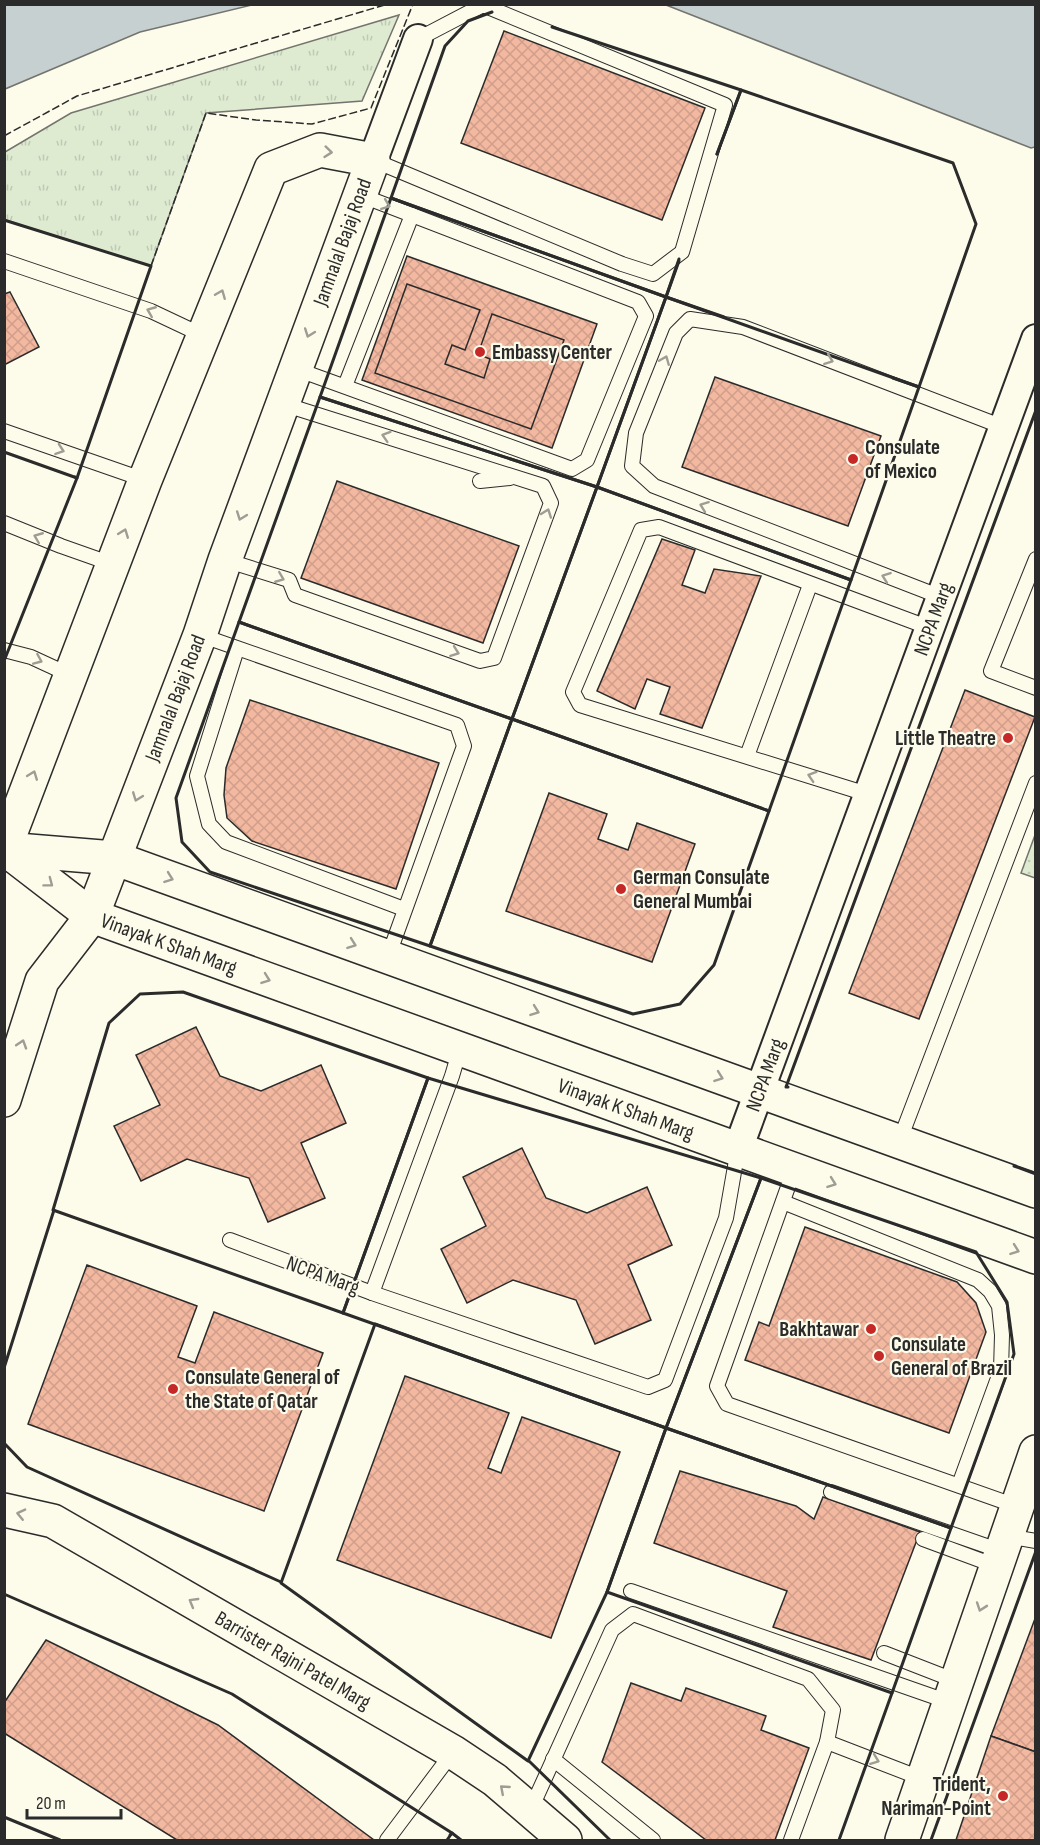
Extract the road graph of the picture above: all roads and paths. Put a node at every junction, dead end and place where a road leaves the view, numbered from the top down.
1 (418, 39) joint
2 (373, 160) junction
3 (360, 195) junction
4 (412, 215) junction
5 (4, 261) edge
6 (204, 336) junction
7 (1035, 339) edge
8 (295, 369) junction
9 (345, 386) junction
10 (282, 404) junction
11 (1003, 427) junction
12 (4, 431) edge
13 (515, 477) junction
14 (145, 480) junction
15 (480, 481) dead end
16 (4, 523) edge
17 (1035, 559) edge
18 (225, 560) junction
19 (112, 564) junction
20 (810, 585) junction
21 (941, 597) junction
22 (930, 628) junction
23 (200, 635) junction
24 (237, 649) junction
25 (4, 650) edge
26 (70, 675) junction
27 (1035, 688) edge
28 (747, 756) junction
29 (1035, 783) edge
30 (867, 794) junction
31 (12, 805) edge
32 (5, 850) edge
33 (114, 858) junction
34 (404, 909) junction
35 (92, 916) junction
36 (387, 957) junction
37 (460, 1049) junction
38 (759, 1092) junction
39 (4, 1100) edge
40 (899, 1142) junction
41 (738, 1149) junction
42 (794, 1170) junction
43 (1035, 1191) edge
44 (783, 1202) junction
45 (230, 1240) dead end
46 (1035, 1257) edge
47 (372, 1293) junction
48 (1035, 1452) edge
49 (959, 1485) junction
50 (831, 1492) dead end
51 (4, 1510) edge
52 (936, 1528) junction
53 (1011, 1540) edge
54 (631, 1591) dead end
55 (881, 1678) junction
56 (952, 1691) junction
57 (827, 1742) junction
58 (453, 1752) junction
59 (553, 1760) junction
60 (923, 1779) junction
61 (530, 1811) junction
62 (387, 1840) edge
63 (565, 1840) edge
64 (653, 1840) edge
65 (791, 1840) edge
66 (902, 1840) edge

1 - 2 street
1 - 2 lane
2 - 3 street, Jamnalal Bajaj Road
6 -> 2 street, Jamnalal Bajaj Road
3 -> 4 lane
3 -> 8 street, Jamnalal Bajaj Road
4 - 9 lane
4 - 9 lane
6 -> 5 lane
6 - 14 street, Jamnalal Bajaj Road
7 - 11 street, NCPA Marg
8 - 9 lane
8 - 10 street, Jamnalal Bajaj Road
13 -> 10 lane
10 -> 18 street, Jamnalal Bajaj Road
11 - 21 street, NCPA Marg
21 -> 11 lane
12 -> 14 lane
13 - 15 lane
18 -> 13 lane
19 -> 14 street, Jamnalal Bajaj Road
19 -> 16 lane
17 - 27 lane
18 - 23 street, Jamnalal Bajaj Road
19 - 26 street, Jamnalal Bajaj Road
20 - 22 lane
20 - 28 lane
20 - 28 lane
21 - 22 street, NCPA Marg
22 - 30 street, NCPA Marg
23 - 24 lane
23 -> 33 street, Jamnalal Bajaj Road
24 - 34 lane
24 - 34 lane
25 -> 26 lane
31 -> 26 street, Jamnalal Bajaj Road
30 -> 28 lane
29 - 40 lane
30 - 38 street, NCPA Marg
31 - 32 street, Jamnalal Bajaj Road
32 - 33 street
32 -> 35 street, Vinayak K Shah Marg
33 - 35 street, Jamnalal Bajaj Road
33 -> 36 street
34 - 36 lane
35 -> 37 street, Vinayak K Shah Marg
39 -> 35 street, Jamnalal Bajaj Road
36 -> 38 street
37 - 41 street, Vinayak K Shah Marg
37 - 47 lane
38 - 40 street
38 - 41 street, NCPA Marg
40 - 43 street
41 - 42 street, Vinayak K Shah Marg
41 - 47 lane, NCPA Marg
42 - 44 lane
42 -> 46 street, Vinayak K Shah Marg
44 - 49 lane
44 - 49 lane
45 - 47 lane, NCPA Marg
48 - 53 street
49 - 53 lane
50 - 52 lane
58 -> 51 street, Barrister Rajni Patel Marg
52 - 53 lane
52 - 53 lane
53 -> 56 street
54 - 55 lane
55 - 56 lane
55 - 56 lane
56 - 60 street
57 - 59 lane
57 -> 60 lane
57 - 65 lane
61 -> 58 street, Barrister Rajni Patel Marg
58 - 62 lane
59 - 61 lane
59 - 64 lane
60 - 66 street
61 - 63 street, Barrister Rajni Patel Marg

